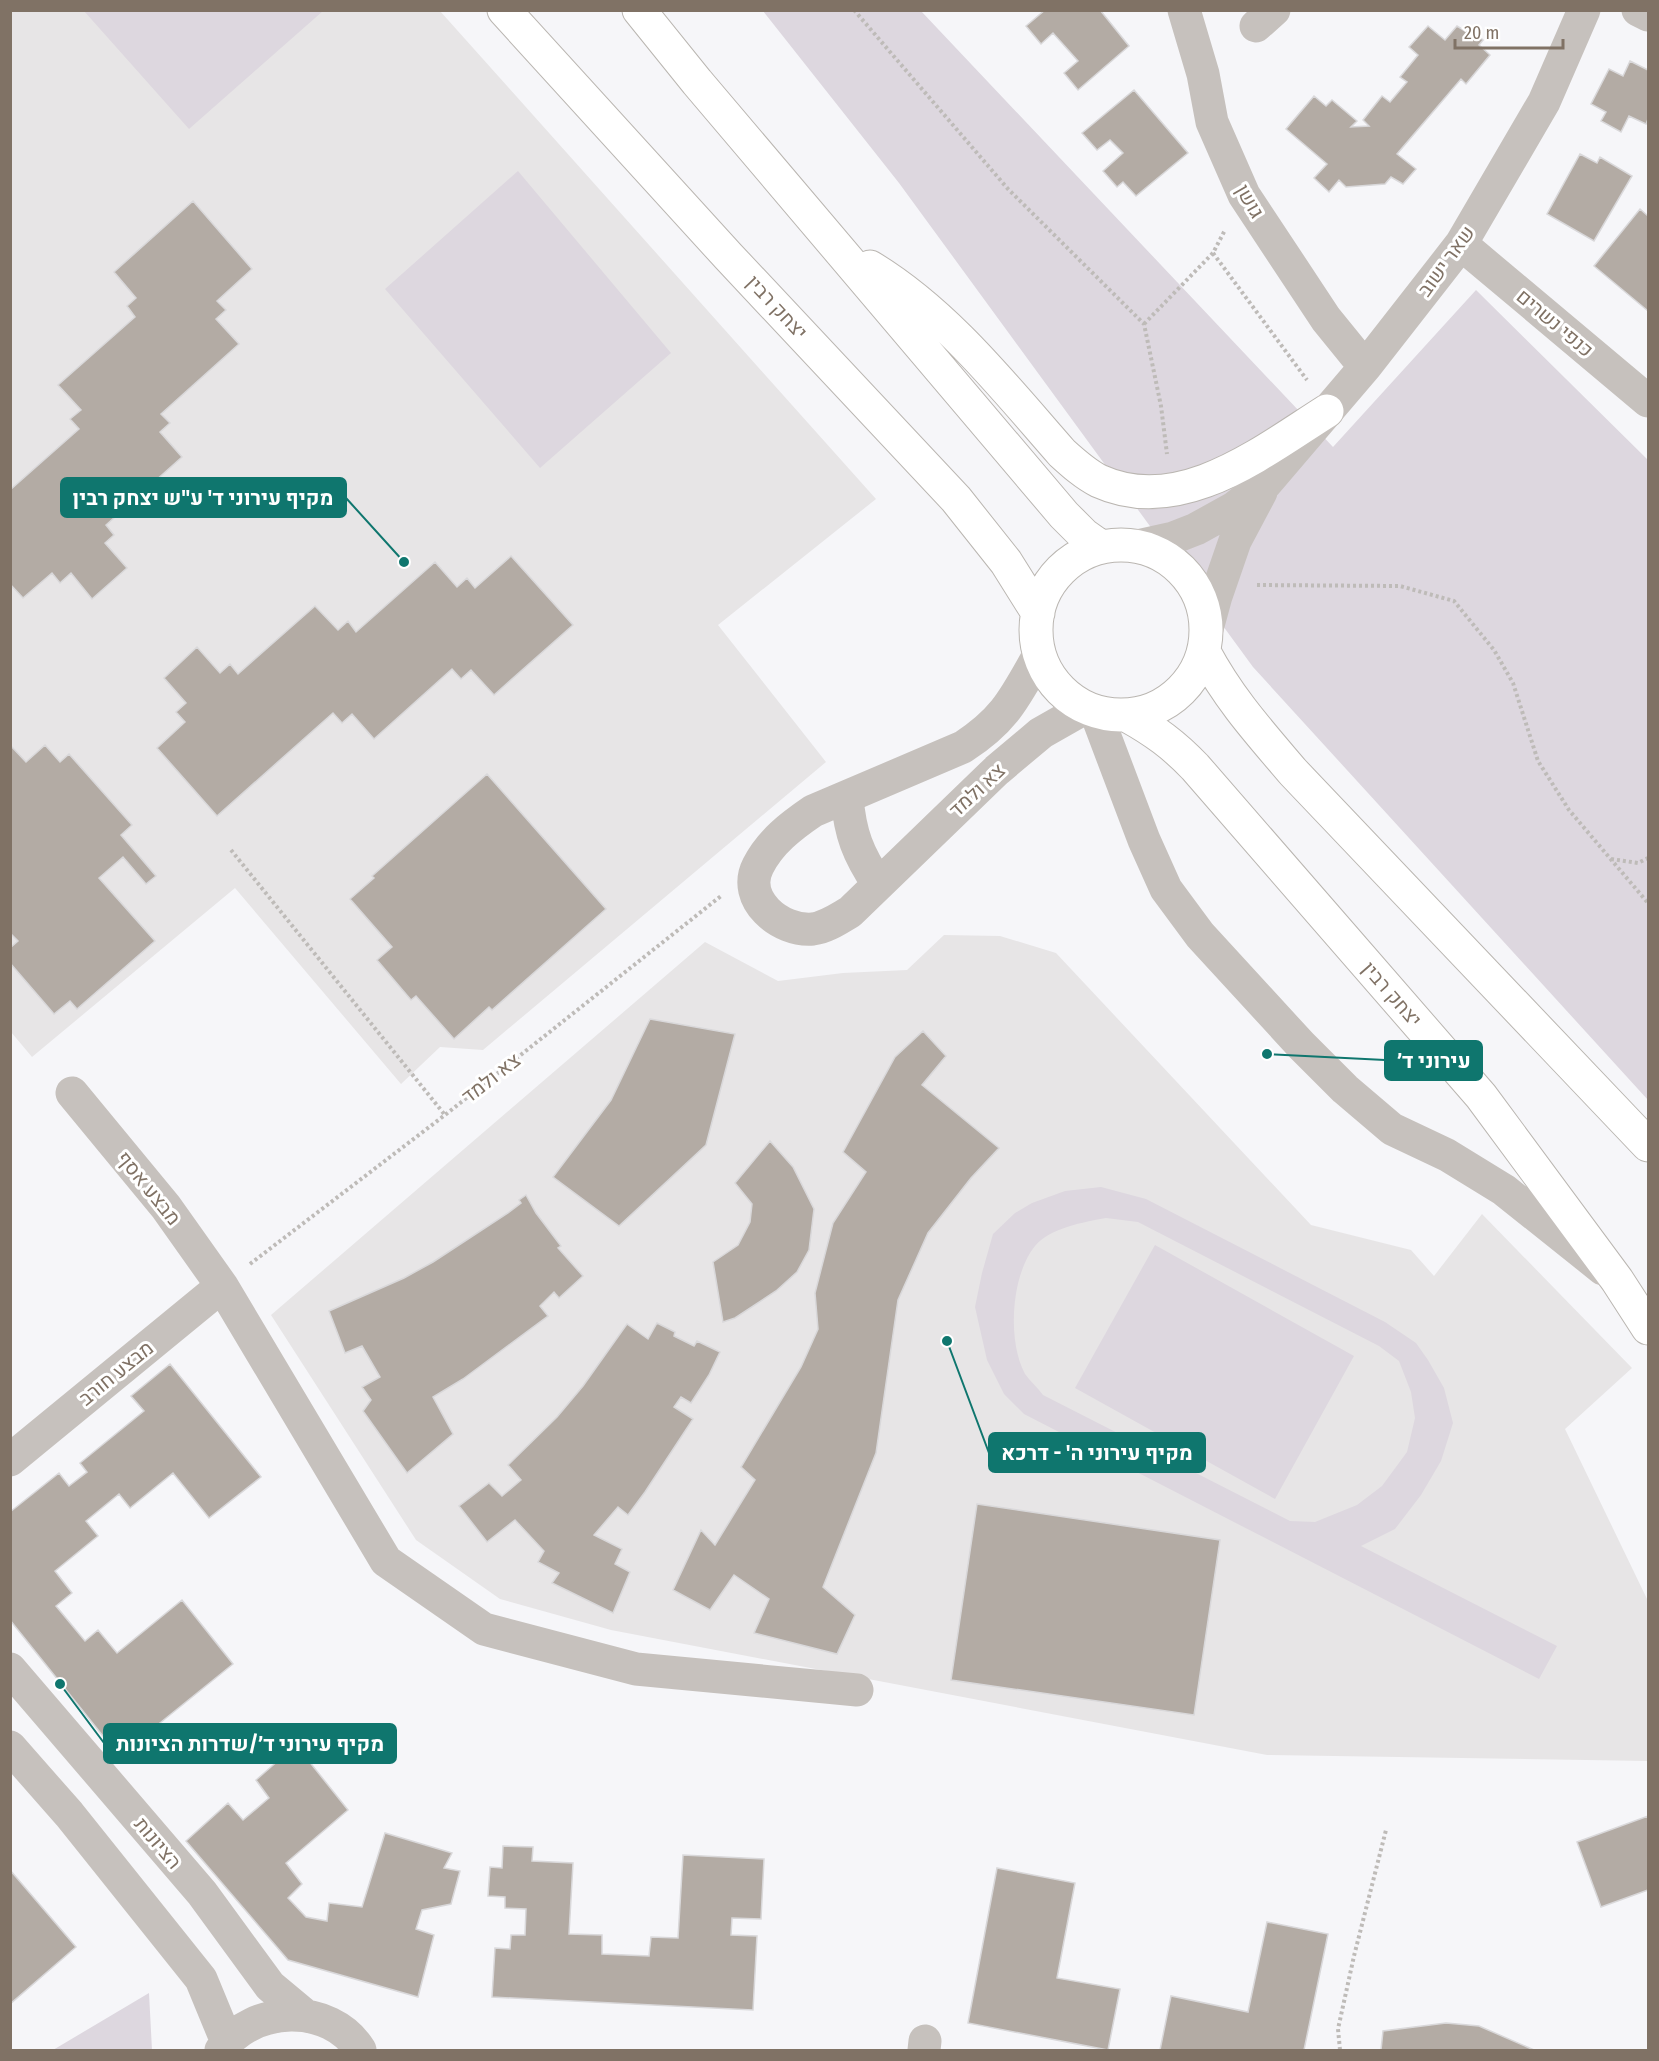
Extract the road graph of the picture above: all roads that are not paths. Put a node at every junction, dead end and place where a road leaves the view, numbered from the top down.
1 (504, 10) edge
2 (639, 10) edge
3 (1184, 10) edge
4 (1584, 10) edge
5 (1638, 10) edge
6 (1648, 15) edge
7 (1461, 244) junction
8 (839, 249) junction
9 (1365, 367) junction
10 (1644, 388) edge
11 (1328, 411) junction
12 (1266, 483) junction
13 (1137, 546) junction
14 (1101, 547) junction
15 (1038, 613) junction
16 (1206, 641) junction
17 (1039, 655) junction
18 (1091, 710) junction
19 (1128, 716) junction
20 (847, 797) junction
21 (878, 885) junction
22 (72, 1094) dead end
23 (1648, 1145) edge
24 (1617, 1280) junction
25 (222, 1286) junction
26 (1648, 1328) edge
27 (10, 1460) edge
28 (10, 1669) edge
29 (857, 1690) dead end
30 (10, 1746) edge
31 (306, 2016) junction
32 (224, 2046) edge
33 (360, 2050) edge

1 - 15 main road, יצחק רבין
2 - 8 main road
3 - 9 street, גושן
4 - 7 street, שאר ישוב
5 - 6 street
7 - 9 street, שאר ישוב
7 - 10 street, כנפי נשרים
8 - 11 main road
8 - 14 main road
9 - 11 street, שאר ישוב
11 - 12 street, שאר ישוב
12 - 13 street, שאר ישוב
12 - 16 street, שאר ישוב
13 - 14 main road
13 - 16 main road
14 - 15 main road
15 - 17 main road
16 - 19 main road
16 - 23 main road
17 - 18 main road
17 - 20 street, צא ולמד
18 - 19 main road
18 - 21 street, צא ולמד
18 - 24 street
19 - 24 main road, יצחק רבין
20 - 21 street
20 - 21 street, צא ולמד
22 - 25 street, מבצע אסף
24 - 26 main road, יצחק רבין
25 - 27 street, מבצע חורב
25 - 29 street, מבצע אסף
28 - 31 street, הציונות
30 - 32 street
31 - 32 street
31 - 33 street

